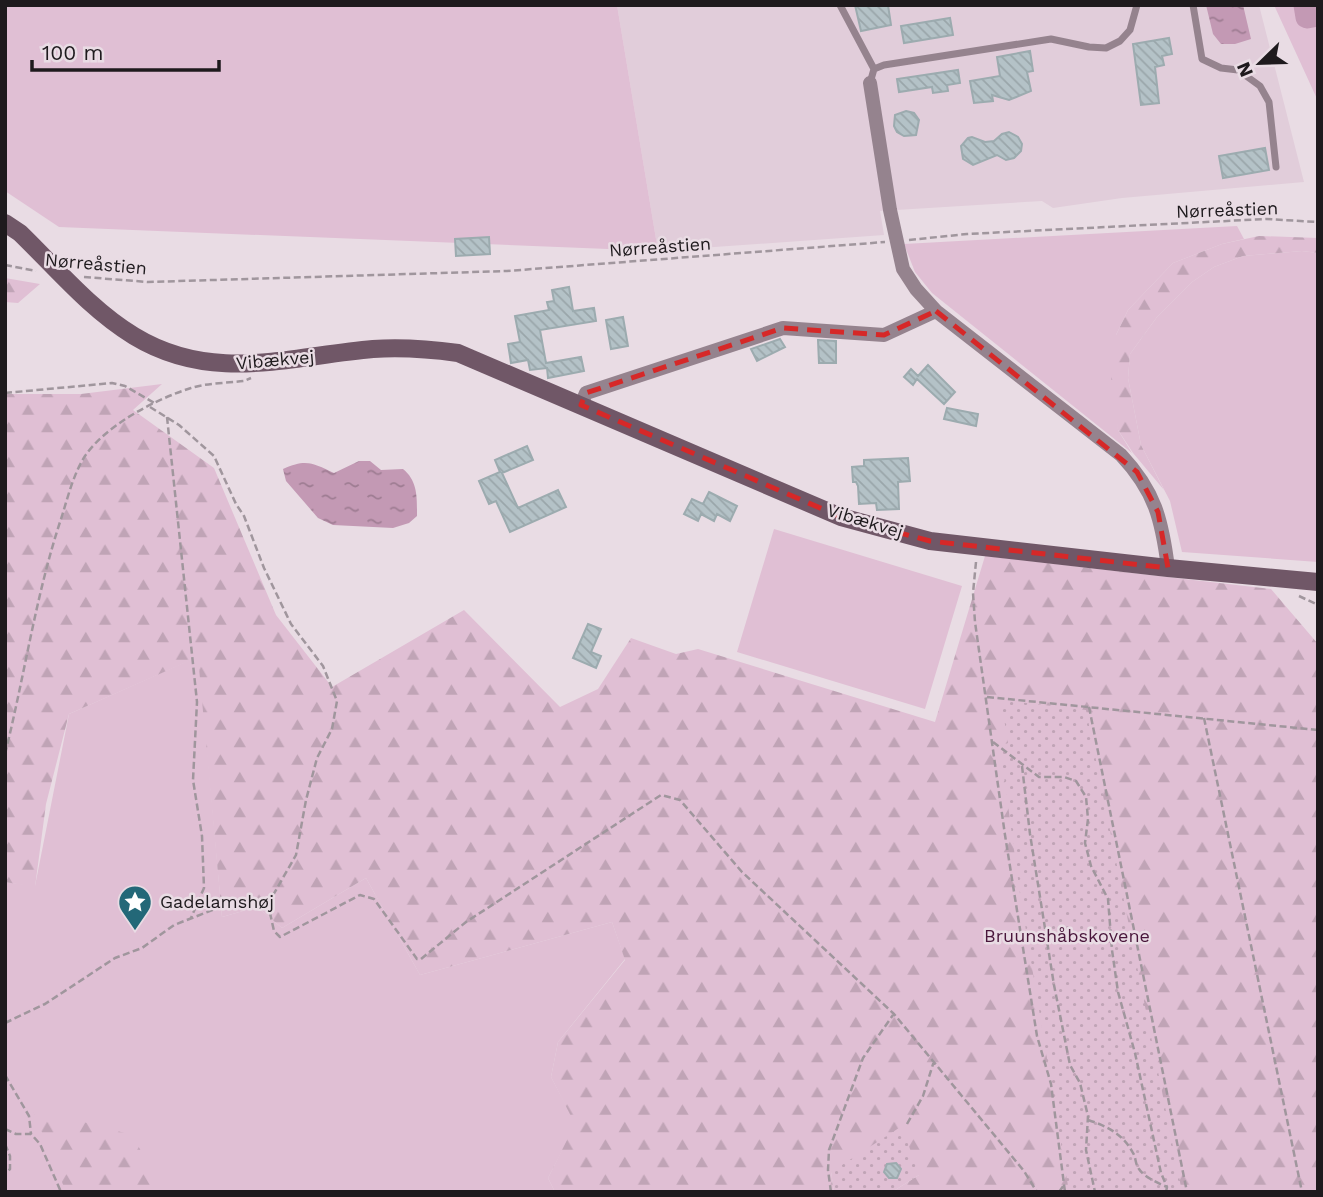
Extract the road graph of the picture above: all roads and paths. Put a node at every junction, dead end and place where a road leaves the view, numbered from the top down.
1 (840, 5) edge
2 (1137, 5) edge
3 (1193, 5) edge
4 (872, 76) junction
5 (1276, 167) dead end
6 (1318, 222) edge
7 (5, 223) edge
8 (896, 241) junction
9 (5, 265) edge
10 (63, 275) junction
11 (936, 311) junction
12 (256, 376) dead end
13 (5, 393) edge
14 (156, 404) junction
15 (581, 405) junction
16 (150, 407) junction
17 (167, 417) junction
18 (978, 546) junction
19 (1168, 568) junction
20 (1318, 582) edge
21 (986, 696) junction
22 (1089, 707) junction
23 (1204, 718) junction
24 (1318, 730) edge
25 (993, 742) junction
26 (5, 754) edge
27 (1022, 766) junction
28 (268, 904) junction
29 (191, 918) junction
30 (894, 1014) junction
31 (5, 1023) edge
32 (934, 1061) junction
33 (5, 1075) edge
34 (1087, 1119) junction
35 (907, 1124) dead end
36 (5, 1129) edge
37 (31, 1134) junction
38 (5, 1144) edge
39 (5, 1174) edge
40 (1064, 1185) junction
41 (1167, 1187) junction
42 (61, 1192) edge
43 (831, 1192) edge
44 (1037, 1192) edge
45 (1059, 1192) edge
46 (1065, 1192) edge
47 (1095, 1192) edge
48 (1166, 1192) edge
49 (1187, 1192) edge
50 (1302, 1192) edge

1 - 4 lane
2 - 4 lane
3 - 5 lane
4 - 8 street
6 - 8 path, Nørreåstien
7 - 10 street, Vibækvej
8 - 10 path, Nørreåstien
8 - 11 street
9 - 10 path, Nørreåstien
10 - 15 street, Vibækvej
11 - 15 street
11 - 19 street
12 - 14 path
13 - 14 path
14 - 16 path
15 - 18 street, Vibækvej
16 - 17 path
16 - 26 path
17 - 28 path
17 - 29 path
18 - 19 street, Vibækvej
18 - 21 path
19 - 20 street, Vibækvej
21 - 22 path
21 - 25 path
22 - 23 path
22 - 49 path
23 - 24 path
23 - 50 path
25 - 27 path
25 - 40 path
27 - 34 path
27 - 41 path
28 - 29 path
28 - 30 path
29 - 31 path
30 - 32 path
30 - 43 path
32 - 35 path
32 - 44 path
33 - 37 path
34 - 41 path
34 - 47 path
36 - 37 path
37 - 42 path
38 - 39 path
40 - 45 path
40 - 46 path
41 - 48 path

